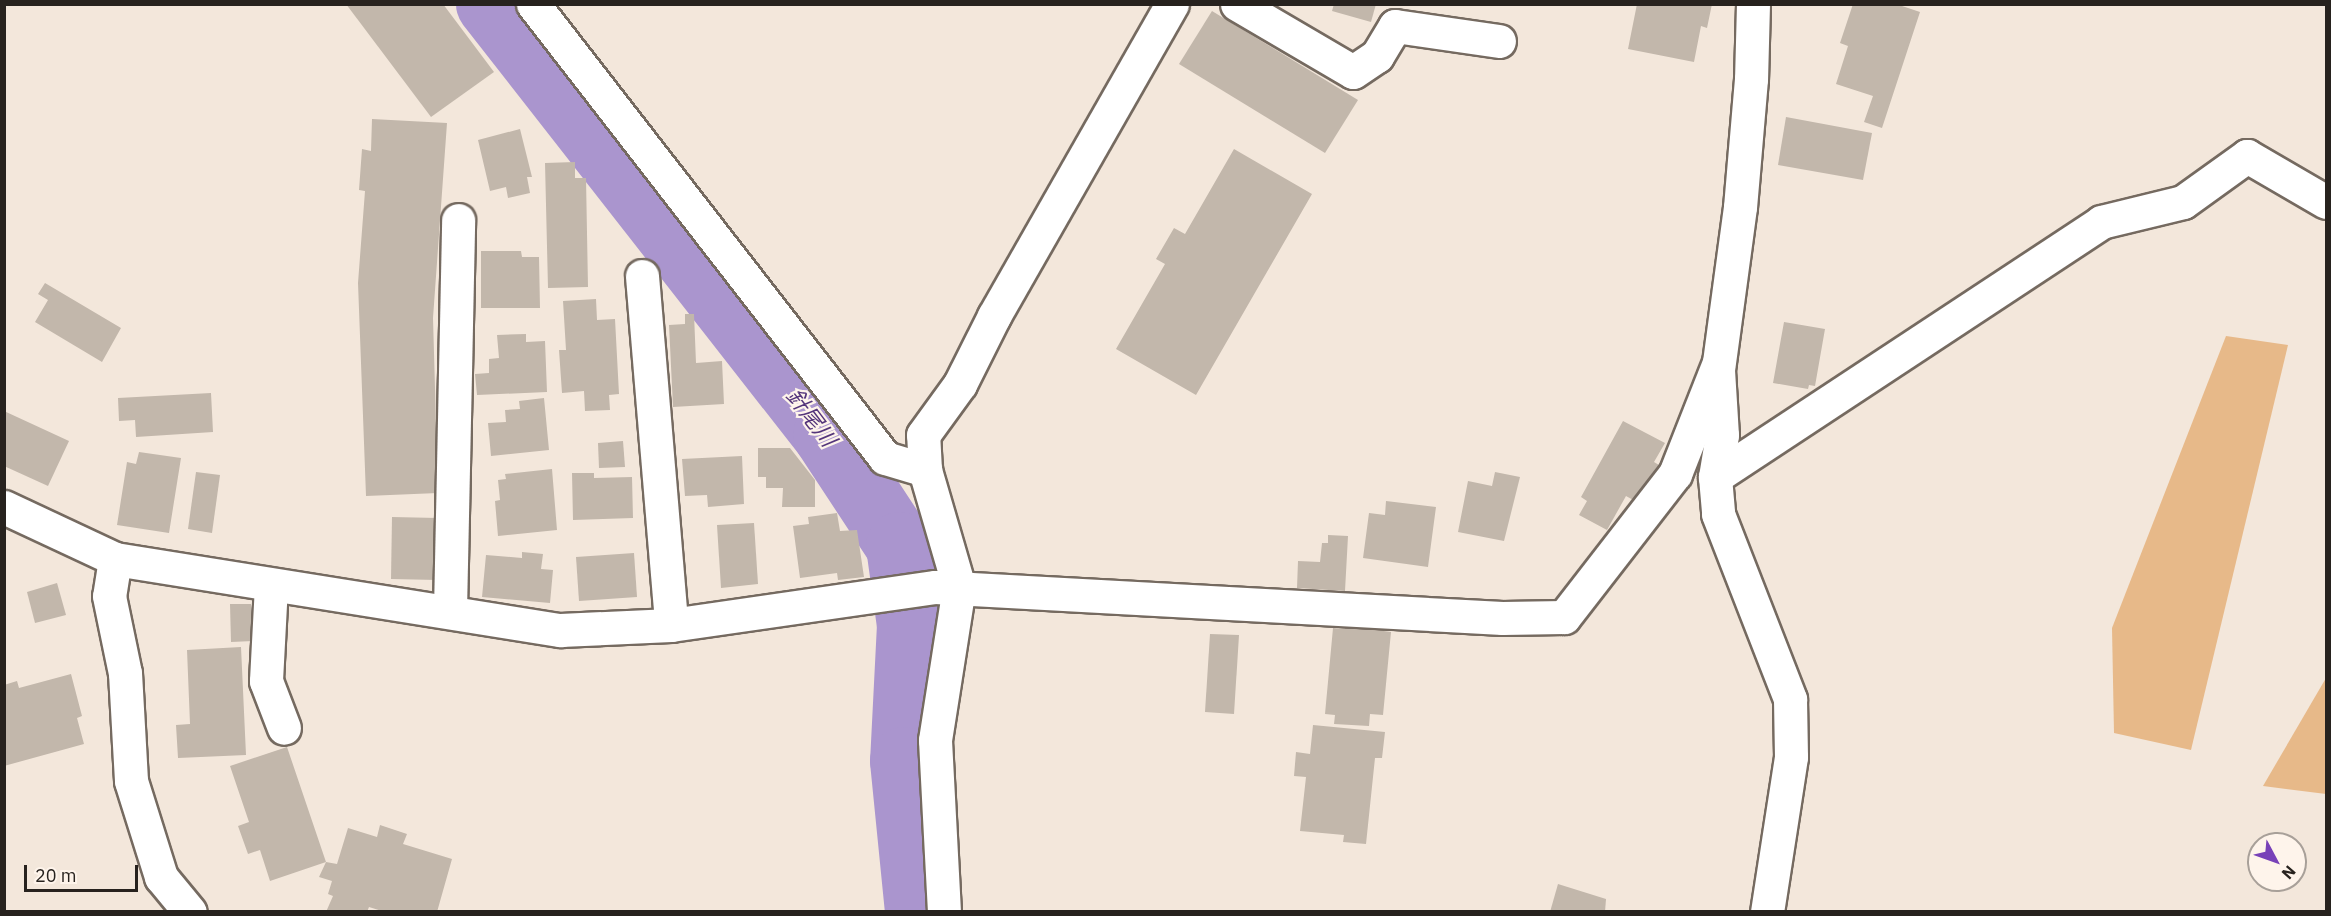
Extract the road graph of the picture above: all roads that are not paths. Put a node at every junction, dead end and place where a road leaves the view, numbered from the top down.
1 (533, 4) edge
2 (1172, 4) edge
3 (1237, 4) edge
4 (1753, 4) edge
5 (1499, 41) dead end
6 (2326, 202) edge
7 (458, 220) dead end
8 (642, 276) dead end
9 (1718, 365) junction
10 (926, 470) junction
11 (1715, 477) junction
12 (4, 507) edge
13 (115, 559) junction
14 (271, 585) junction
15 (947, 587) junction
16 (450, 611) junction
17 (671, 625) junction
18 (284, 728) dead end
19 (190, 912) edge
20 (944, 912) edge
21 (1767, 912) edge

1 - 10 street
2 - 10 street
3 - 5 street
4 - 9 street
6 - 11 street
7 - 16 street
8 - 17 street
9 - 11 street
9 - 15 street
10 - 15 street
11 - 21 street
12 - 13 street
13 - 14 street
13 - 19 street
14 - 16 street
14 - 18 street
15 - 17 street
15 - 20 street
16 - 17 street

